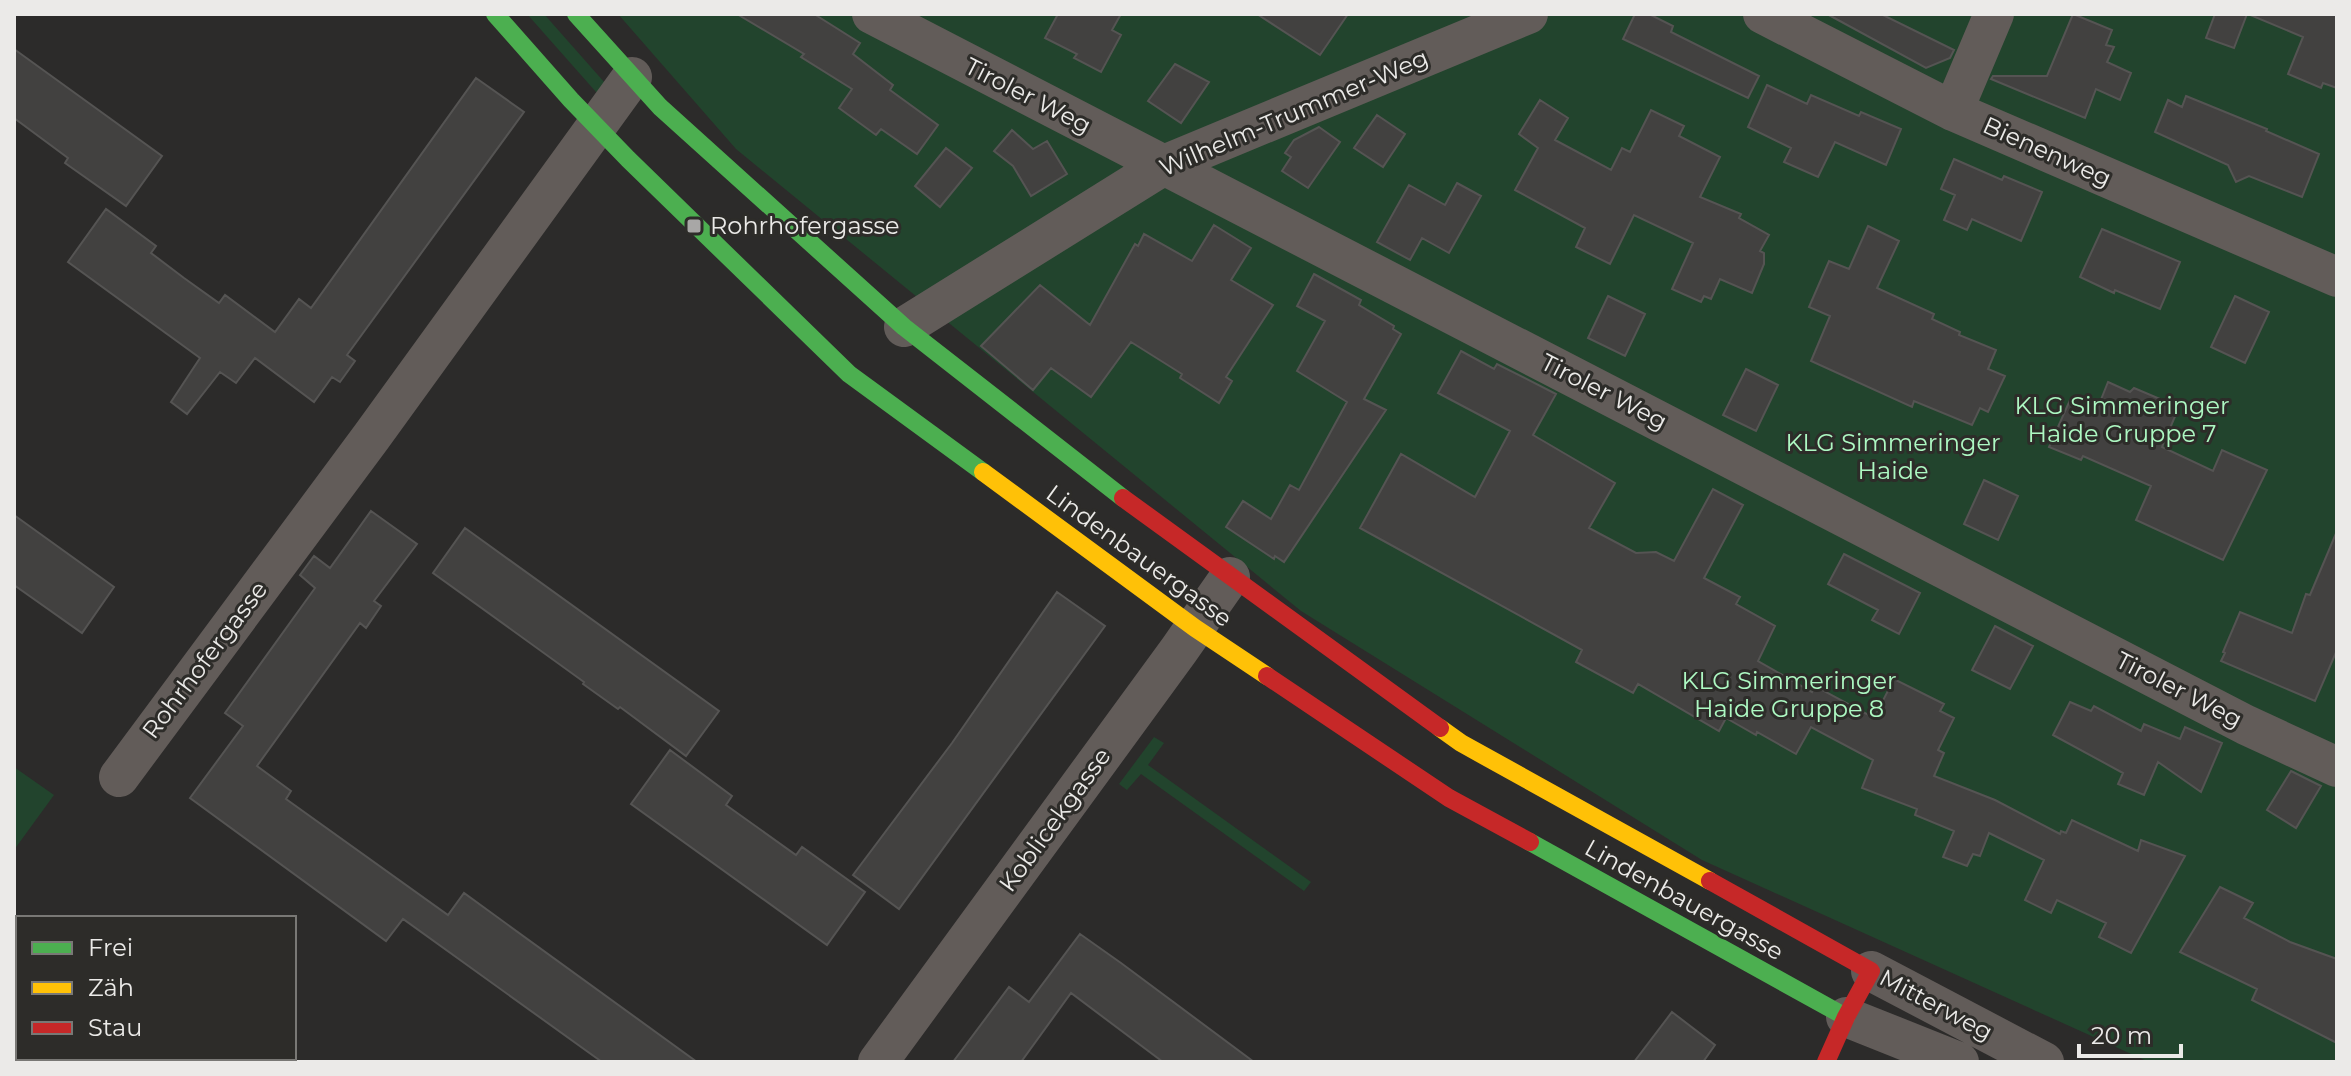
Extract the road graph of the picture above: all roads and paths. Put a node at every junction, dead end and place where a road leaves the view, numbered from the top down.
1 (495, 14) edge
2 (576, 14) edge
3 (872, 14) edge
4 (1528, 14) edge
5 (1763, 14) edge
6 (1994, 14) edge
7 (632, 77) junction
8 (1953, 111) junction
9 (595, 126) junction
10 (1164, 165) junction
11 (2337, 277) edge
12 (904, 327) junction
13 (1230, 577) junction
14 (1195, 628) junction
15 (2337, 767) edge
16 (119, 777) dead end
17 (1871, 971) junction
18 (1846, 1017) junction
19 (878, 1062) edge
20 (1826, 1062) edge
21 (1959, 1062) edge
22 (2044, 1062) edge

1 - 9 street, Lindenbauergasse
2 - 7 street, Lindenbauergasse
3 - 10 street, Tiroler Weg
4 - 10 street, Wilhelm-Trummer-Weg
5 - 8 street, Bienenweg
6 - 8 street
7 - 9 street, Rohrhofergasse
7 - 12 street, Lindenbauergasse
8 - 11 street, Bienenweg
9 - 14 street, Lindenbauergasse
9 - 16 street, Rohrhofergasse
10 - 12 street, Wilhelm-Trummer-Weg
10 - 15 street, Tiroler Weg
12 - 13 street, Lindenbauergasse
13 - 14 street, Koblicekgasse
13 - 17 street, Lindenbauergasse
14 - 18 street, Lindenbauergasse
14 - 19 street, Koblicekgasse
17 - 18 street
17 - 22 street, Mitterweg
18 - 20 street
18 - 21 street, Mitterweg

